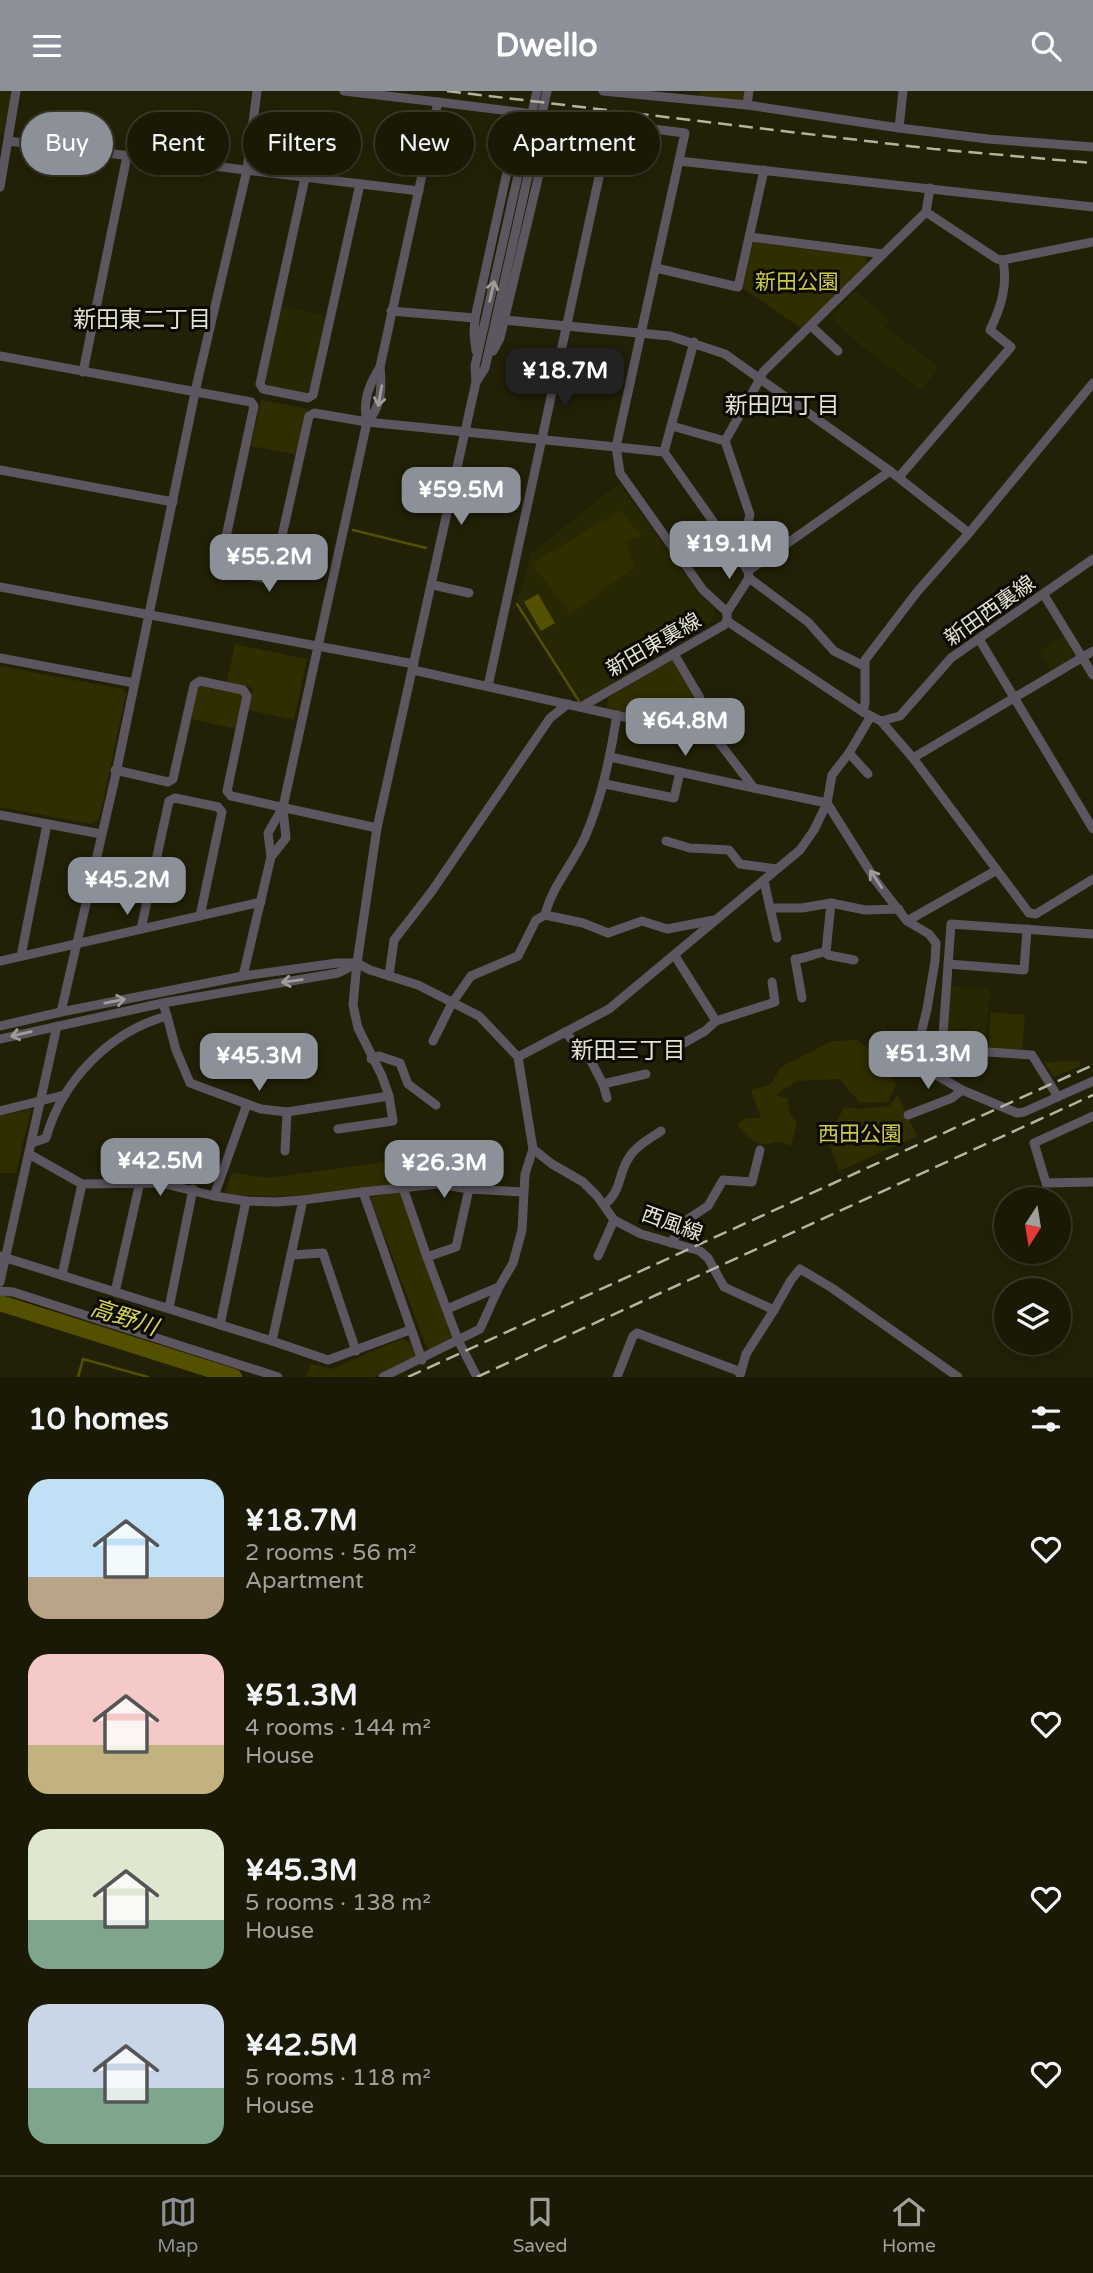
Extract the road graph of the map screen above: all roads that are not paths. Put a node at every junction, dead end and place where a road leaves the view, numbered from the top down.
1 (16, 91) edge
2 (257, 91) edge
3 (344, 91) edge
4 (537, 91) edge
5 (547, 91) edge
6 (603, 91) edge
7 (749, 91) edge
8 (903, 91) edge
9 (696, 96) edge
10 (438, 102) junction
11 (747, 105) junction
12 (254, 112) edge
13 (513, 112) edge
14 (899, 128) junction
15 (660, 129) edge
16 (8, 141) junction
17 (1093, 147) edge
18 (127, 156) joint
19 (679, 161) junction
20 (764, 170) junction
21 (246, 175) edge
22 (283, 175) edge
23 (506, 175) edge
24 (540, 175) edge
25 (600, 175) edge
26 (305, 178) junction
27 (360, 184) junction
28 (0, 187) edge
29 (930, 188) junction
30 (419, 191) junction
31 (1093, 207) edge
32 (926, 212) junction
33 (514, 217) junction
34 (750, 237) junction
35 (1093, 242) edge
36 (883, 254) junction
37 (1003, 260) junction
38 (656, 268) junction
39 (391, 311) junction
40 (475, 318) junction
41 (505, 320) junction
42 (568, 326) junction
43 (811, 326) junction
44 (642, 333) junction
45 (694, 342) junction
46 (838, 351) dead end
47 (0, 356) edge
48 (477, 357) junction
49 (487, 360) junction
50 (83, 372) junction
51 (760, 379) junction
52 (476, 382) junction
53 (1093, 383) edge
54 (197, 392) junction
55 (368, 422) junction
56 (672, 426) junction
57 (466, 433) junction
58 (542, 440) junction
59 (725, 441) junction
60 (616, 447) junction
61 (664, 452) junction
62 (0, 470) edge
63 (890, 471) junction
64 (899, 477) junction
65 (173, 502) junction
66 (969, 533) junction
67 (728, 543) junction
68 (1093, 559) edge
69 (748, 575) junction
70 (433, 585) junction
71 (0, 587) edge
72 (470, 593) dead end
73 (1044, 595) junction
74 (149, 614) junction
75 (727, 616) junction
76 (979, 639) junction
77 (317, 646) junction
78 (1093, 651) edge
79 (674, 654) junction
80 (1083, 657) junction
81 (0, 658) edge
82 (864, 666) junction
83 (414, 667) junction
84 (1093, 675) edge
85 (134, 683) junction
86 (488, 686) junction
87 (1014, 698) junction
88 (568, 704) junction
89 (581, 707) junction
90 (867, 714) junction
91 (617, 715) junction
92 (881, 721) junction
93 (693, 732) junction
94 (849, 753) junction
95 (610, 757) junction
96 (913, 758) junction
97 (115, 770) junction
98 (680, 772) junction
99 (868, 774) dead end
100 (605, 784) junction
101 (754, 788) junction
102 (827, 803) junction
103 (283, 807) junction
104 (0, 815) edge
105 (47, 824) junction
106 (377, 828) junction
107 (1093, 829) edge
108 (101, 834) junction
109 (666, 841) dead end
110 (271, 857) junction
111 (777, 869) junction
112 (997, 870) junction
113 (1093, 879) edge
114 (764, 881) junction
115 (261, 902) junction
116 (831, 904) junction
117 (770, 908) junction
118 (899, 909) junction
119 (545, 915) junction
120 (200, 916) junction
121 (717, 919) junction
122 (907, 922) junction
123 (141, 929) junction
124 (1027, 929) junction
125 (1093, 934) edge
126 (777, 938) dead end
127 (77, 944) junction
128 (826, 952) junction
129 (21, 956) junction
130 (675, 956) junction
131 (853, 960) dead end
132 (0, 961) edge
133 (357, 963) junction
134 (948, 964) junction
135 (243, 976) junction
136 (389, 976) junction
137 (772, 982) dead end
138 (802, 997) dead end
139 (163, 1003) junction
140 (452, 1003) junction
141 (61, 1011) junction
142 (167, 1016) junction
143 (716, 1021) junction
144 (0, 1026) edge
145 (58, 1026) junction
146 (565, 1032) junction
147 (0, 1039) edge
148 (433, 1041) dead end
149 (682, 1044) dead end
150 (518, 1057) junction
151 (372, 1059) junction
152 (646, 1074) dead end
153 (1093, 1081) edge
154 (604, 1084) junction
155 (962, 1090) junction
156 (64, 1095) junction
157 (389, 1096) junction
158 (1058, 1097) junction
159 (607, 1098) dead end
160 (41, 1100) junction
161 (247, 1104) junction
162 (436, 1105) dead end
163 (0, 1111) edge
164 (287, 1112) junction
165 (908, 1115) dead end
166 (1093, 1116) edge
167 (338, 1129) dead end
168 (661, 1131) dead end
169 (32, 1143) junction
170 (533, 1149) junction
171 (760, 1150) dead end
172 (285, 1151) dead end
173 (29, 1154) junction
174 (139, 1182) junction
175 (1093, 1182) edge
176 (82, 1184) junction
177 (403, 1188) junction
178 (193, 1189) junction
179 (469, 1189) junction
180 (363, 1192) junction
181 (523, 1192) junction
182 (214, 1196) junction
183 (303, 1200) junction
184 (246, 1201) junction
185 (604, 1205) junction
186 (614, 1220) junction
187 (671, 1243) junction
188 (292, 1255) junction
189 (598, 1256) dead end
190 (3, 1257) edge
191 (427, 1257) junction
192 (62, 1275) junction
193 (0, 1282) edge
194 (499, 1287) junction
195 (0, 1291) edge
196 (115, 1292) junction
197 (169, 1308) junction
198 (447, 1309) junction
199 (774, 1310) junction
200 (220, 1325) junction
201 (411, 1330) junction
202 (458, 1340) junction
203 (272, 1341) junction
204 (356, 1351) junction
205 (422, 1360) junction
206 (740, 1374) edge
207 (955, 1376) edge
208 (278, 1377) edge
209 (383, 1377) edge
210 (477, 1377) edge
211 (617, 1377) edge

1 - 16 street
2 - 12 street
3 - 10 street
4 - 33 street
5 - 33 street
6 - 9 street
7 - 11 street
8 - 14 street
9 - 11 street
10 - 13 street
10 - 30 street
11 - 14 street
14 - 17 street
15 - 19 street
16 - 18 street
16 - 28 street
18 - 50 street
19 - 20 street
19 - 38 street
20 - 29 street
20 - 34 street
21 - 54 street
22 - 26 street
23 - 40 street
24 - 41 street
25 - 42 street
26 - 27 street
26 - 27 street
27 - 30 street
29 - 31 street
29 - 32 street
30 - 39 street
32 - 36 street
32 - 37 street
48 -> 33 street
33 - 49 street
34 - 36 street
34 - 38 street
35 - 37 street
36 - 43 street
37 - 64 street
38 - 44 street
39 - 40 street
39 - 55 street
40 - 48 street
41 - 42 street
41 - 49 street
42 - 44 street
42 - 58 street
43 - 46 street
43 - 51 street
44 - 45 street
44 - 60 street
45 - 51 street
45 - 56 street
47 - 50 street
48 - 52 street
49 - 52 street
50 - 54 street
51 - 59 street
51 - 63 street
52 - 57 street
53 - 66 street
54 - 55 street
54 - 65 street
55 - 57 street
55 - 77 street
56 - 59 street
56 - 61 street
57 - 58 street
57 - 70 street
58 - 60 street
58 - 86 street
59 - 67 street
60 - 61 street
60 - 75 street
61 - 67 street
62 - 65 street
63 - 64 street
63 - 69 street, 新田東裏線
64 - 66 street
65 - 74 street
66 - 82 street
67 - 69 street
68 - 73 street, 新田西裏線
69 - 75 street, 新田東裏線
69 - 82 street
70 - 72 street
70 - 83 street
71 - 74 street
73 - 76 street, 新田西裏線
73 - 80 street
74 - 77 street
74 - 85 street
75 - 79 street, 新田東裏線
75 - 90 street
76 - 87 street
76 - 92 street, 新田西裏線
77 - 83 street
77 - 103 street
78 - 80 street
79 - 89 street, 新田東裏線
79 - 93 street
80 - 84 street
80 - 87 street
81 - 85 street
82 - 90 street
83 - 86 street
83 - 106 street
85 - 97 street
86 - 88 street
87 - 96 street
87 - 107 street
88 - 89 street
88 - 136 street
89 - 91 street
90 - 92 street
90 - 94 street
91 - 93 street
91 - 95 street
92 - 96 street
93 - 101 street
94 - 99 street
94 - 102 street
95 - 98 street
95 - 100 street
96 - 112 street
97 - 103 street
97 - 108 street
98 - 100 street
98 - 101 street
100 - 119 street
101 - 102 street
102 - 111 street
118 -> 102 street
103 - 106 street
103 - 110 street
103 - 110 street
104 - 105 street
105 - 108 street
105 - 129 street
106 - 133 street
108 - 127 street
109 - 111 street
110 - 115 street
111 - 114 street
112 - 113 street
112 - 122 street
114 - 117 street
114 - 121 street
115 - 120 street
115 - 135 street
116 - 117 street
116 - 118 street
116 - 128 street
117 - 126 street
118 - 122 street
119 - 121 street
119 - 140 street
120 - 123 street
120 - 123 street
121 - 130 street
122 - 155 street
123 - 127 street
124 - 125 street
124 - 134 street
124 - 134 street
127 - 129 street
127 - 141 street
128 - 131 street
128 - 138 street
129 - 132 street
130 - 143 street
130 - 146 street
133 - 135 street
133 - 136 street
133 -> 139 street
133 - 151 street
134 - 158 street
141 -> 135 street
136 - 140 street
137 - 143 street
139 - 142 street
139 - 145 street
140 - 148 street
140 - 150 street
141 - 144 street
142 - 156 street
142 - 161 street
143 - 149 street
145 -> 147 street
145 - 160 street
146 - 150 street
146 - 154 street
150 - 170 street
151 - 157 street
151 - 162 street
152 - 154 street
153 - 158 street
154 - 159 street
155 - 158 street
155 - 165 street
156 - 160 street
156 - 169 street
157 - 164 street
157 - 167 street
160 - 163 street
160 - 169 street
161 - 164 street
161 - 182 street
164 - 172 street
166 - 175 street
168 - 185 street
169 - 173 street
170 - 181 street
170 - 185 street, 西風線
171 - 187 street
173 - 176 street
173 - 190 street
174 - 176 street
174 - 178 street
174 - 196 street
176 - 192 street
177 - 179 street
177 - 180 street
177 - 191 street
178 - 182 street
178 - 197 street
179 - 181 street
179 - 191 street
180 - 183 street
180 - 201 street
181 - 194 street
182 - 184 street
183 - 184 street
183 - 188 street
184 - 200 street
185 - 186 street, 西風線
186 - 187 street, 西風線
186 - 189 street
187 - 199 street, 西風線
188 - 203 street
188 - 204 street
190 - 192 street
190 - 193 street
191 - 198 street
192 - 196 street
194 - 198 street
194 - 202 street
195 - 208 street
196 - 197 street
197 - 200 street
198 - 202 street
199 - 206 street
199 - 207 street
200 - 203 street
201 - 204 street
201 - 205 street
202 - 205 street
202 - 210 street
203 - 204 street
205 - 209 street
206 - 211 street

